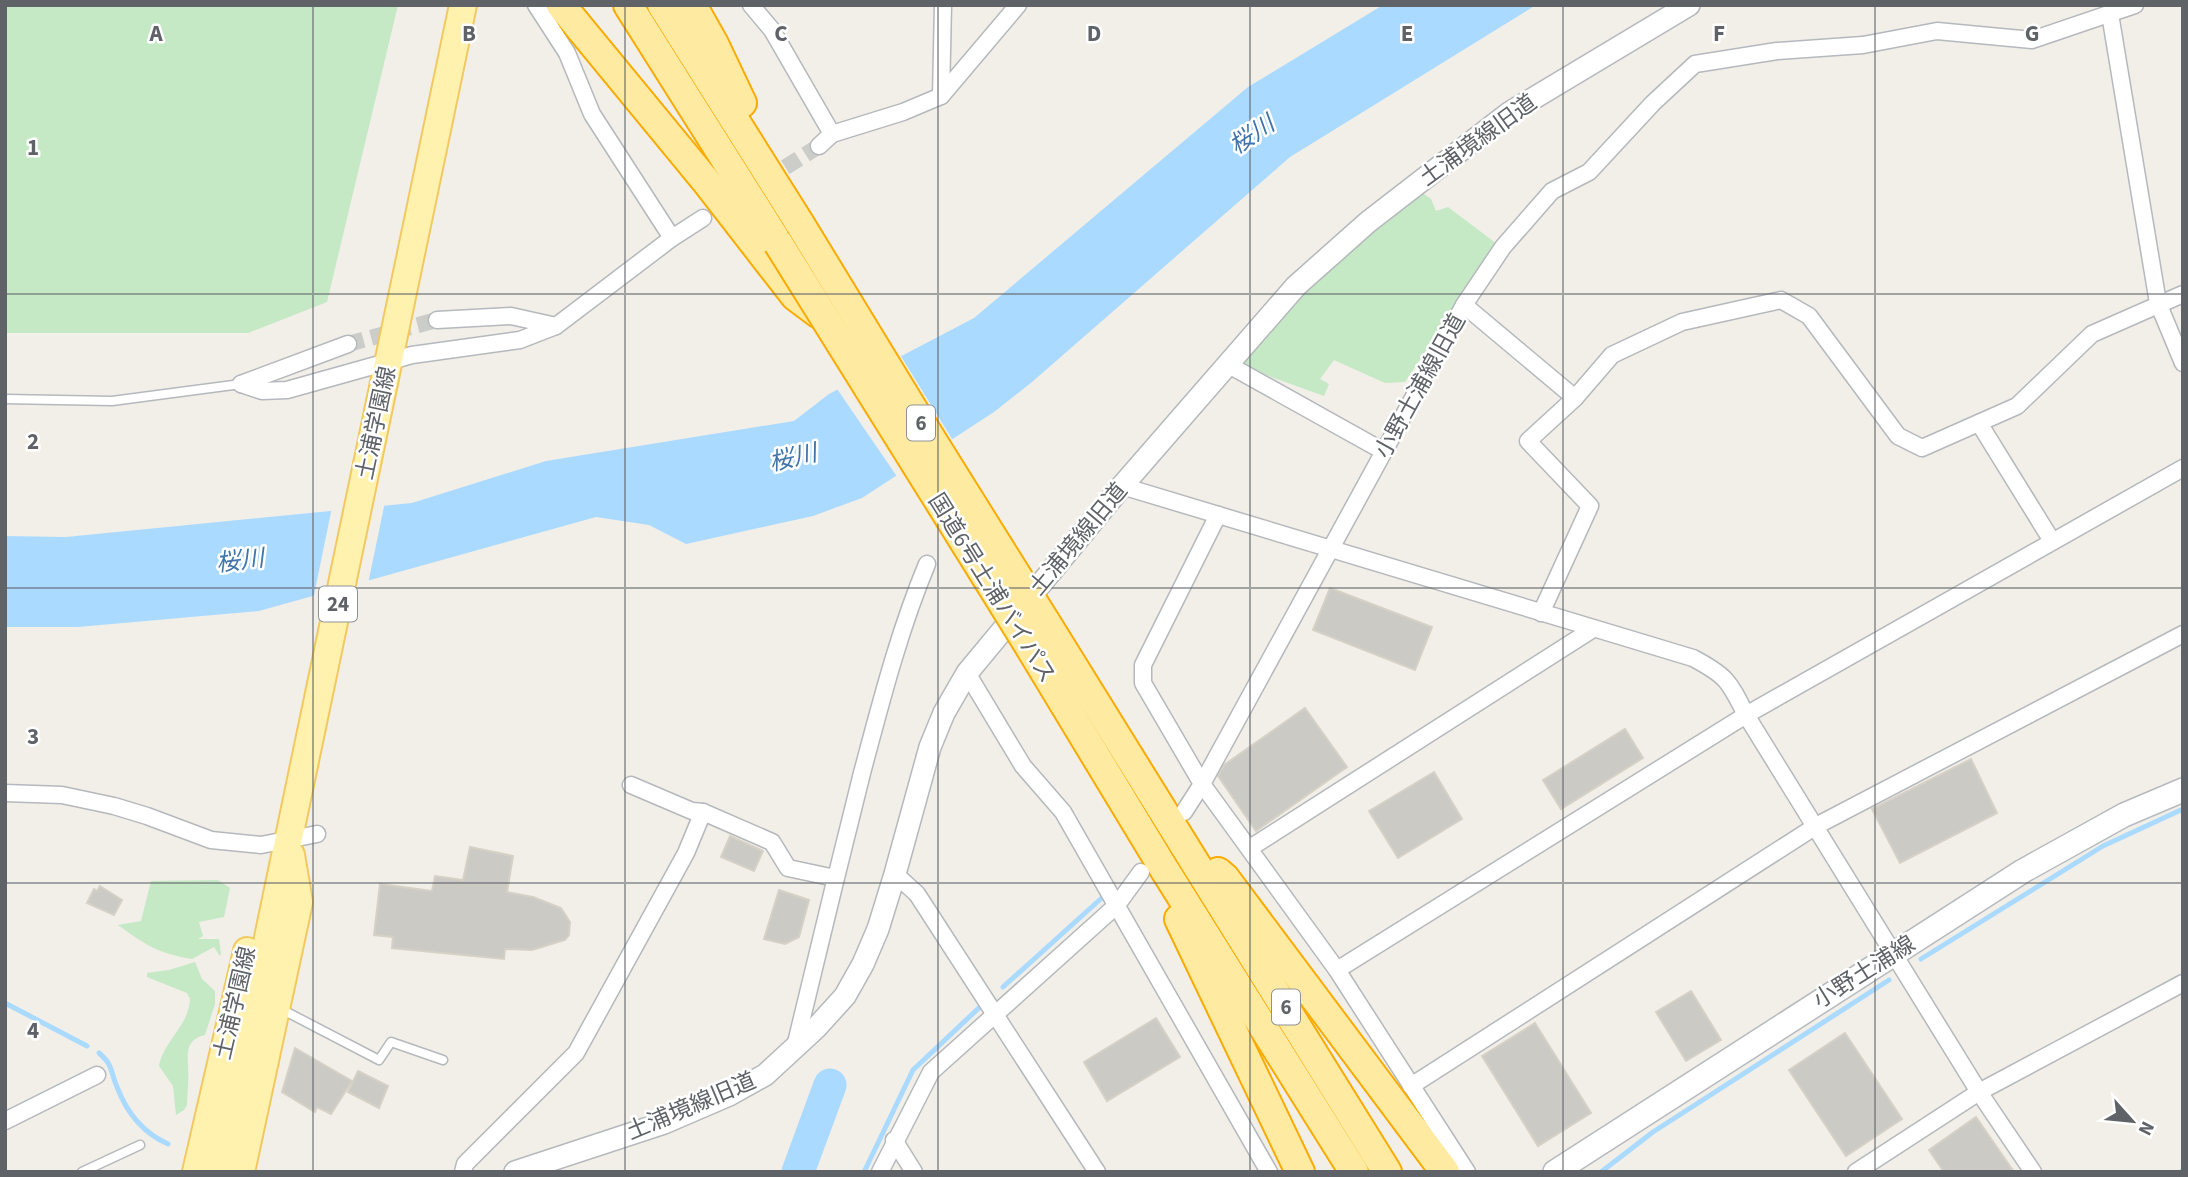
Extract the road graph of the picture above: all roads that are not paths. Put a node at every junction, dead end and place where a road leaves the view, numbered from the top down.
1 (463, 5) edge
2 (536, 5) edge
3 (561, 5) edge
4 (628, 5) edge
5 (662, 5) edge
6 (692, 5) edge
7 (751, 5) edge
8 (943, 5) edge
9 (1018, 5) edge
10 (1689, 5) edge
11 (2135, 5) edge
12 (2110, 14) junction
13 (941, 96) junction
14 (832, 134) junction
15 (819, 146) tunnel mouth
16 (795, 215) junction
17 (703, 218) dead end
18 (672, 238) junction
19 (769, 247) junction
20 (2183, 294) edge
21 (2158, 303) junction
22 (1464, 305) junction
23 (437, 320) tunnel mouth
24 (556, 326) junction
25 (348, 344) tunnel mouth
26 (388, 363) junction
27 (2183, 363) edge
28 (1227, 364) junction
29 (241, 384) junction
30 (1575, 398) junction
31 (5, 399) edge
32 (1979, 423) junction
33 (1383, 451) junction
34 (2183, 468) edge
35 (1122, 486) junction
36 (1218, 515) junction
37 (2052, 541) junction
38 (1330, 550) junction
39 (927, 564) dead end
40 (1541, 613) junction
41 (1034, 628) junction
42 (1593, 629) junction
43 (2183, 634) edge
44 (968, 673) junction
45 (1746, 715) junction
46 (1202, 784) junction
47 (631, 785) dead end
48 (2183, 790) edge
49 (5, 793) edge
50 (703, 812) junction
51 (1184, 812) dead end
52 (1816, 826) junction
53 (291, 828) junction
54 (317, 834) dead end
55 (1184, 843) junction
56 (1250, 848) junction
57 (1151, 868) junction
58 (895, 874) junction
59 (835, 877) junction
60 (1117, 905) junction
61 (1894, 954) junction
62 (1337, 970) junction
63 (2183, 983) edge
64 (276, 1007) junction
65 (995, 1014) junction
66 (795, 1048) junction
67 (443, 1060) dead end
68 (97, 1075) dead end
69 (1411, 1086) junction
70 (1979, 1092) junction
71 (5, 1121) edge
72 (894, 1140) junction
73 (140, 1145) dead end
74 (1263, 1170) edge
75 (82, 1172) edge
76 (196, 1172) edge
77 (219, 1172) edge
78 (241, 1172) edge
79 (463, 1172) edge
80 (515, 1172) edge
81 (880, 1172) edge
82 (914, 1172) edge
83 (1097, 1172) edge
84 (1300, 1172) edge
85 (1354, 1172) edge
86 (1387, 1172) edge
87 (1445, 1172) edge
88 (1467, 1172) edge
89 (1555, 1172) edge
90 (1856, 1172) edge
91 (2033, 1172) edge

1 - 26 main road, 土浦学園線 / 24
2 - 18 street
3 - 19 highway
4 - 19 highway, 国道6号土浦バイパス / 6
5 - 16 highway, 国道6号土浦バイパス / 6
6 - 16 highway
7 - 14 street
8 - 13 street
9 - 13 street
10 - 28 street, 土浦境線旧道
11 - 12 street
12 - 21 street
12 - 22 street
13 - 14 street
14 - 15 street
16 - 41 highway, 国道6号土浦バイパス / 6, bridge
17 - 18 street
18 - 24 street
19 - 41 highway, 国道6号土浦バイパス / 6, bridge
20 - 21 street
21 - 27 street
21 - 32 street
22 - 30 street, 小野土浦線旧道
22 - 33 street, 小野土浦線旧道
23 - 24 street
24 - 26 street
25 - 29 street
26 - 29 street
26 - 53 main road, 土浦学園線 / 24
28 - 33 street
28 - 35 street, 土浦境線旧道
29 - 31 lane
30 - 32 street
30 - 40 street
32 - 37 street
33 - 38 street, 小野土浦線旧道
34 - 37 street
35 - 36 street
35 - 44 street, 土浦境線旧道
36 - 38 street
36 - 46 street
37 - 45 street
38 - 40 street
38 - 46 street, 小野土浦線旧道
39 - 59 street
40 - 42 street
41 - 55 highway, 国道6号土浦バイパス / 6
41 - 57 highway, 国道6号土浦バイパス / 6
42 - 45 street
42 - 56 street
43 - 52 street
44 - 58 street, 土浦境線旧道
44 - 60 street
45 - 52 street
45 - 62 street
46 - 51 street, 小野土浦線旧道
46 - 56 street
47 - 50 street
48 - 61 main road, 小野土浦線
49 - 53 street
50 - 59 street
50 - 79 street
52 - 61 street
52 - 69 street
53 - 54 street
53 - 64 main road, 土浦学園線 / 24
53 - 76 main road, 土浦学園線 / 24
53 - 77 main road, 24
55 - 86 highway, 国道6号土浦バイパス / 6
55 - 87 highway
56 - 62 street
57 - 60 street
57 - 84 highway
57 - 85 highway, 国道6号土浦バイパス / 6
58 - 65 street
58 - 66 street, 土浦境線旧道
59 - 66 street
60 - 65 street
60 - 74 street
61 - 70 street
61 - 89 main road, 小野土浦線
62 - 69 street
63 - 70 street
64 - 67 lane
64 - 78 main road, 土浦学園線 / 24
65 - 72 street
65 - 83 street
66 - 80 street, 土浦境線旧道
68 - 71 street
69 - 88 street
70 - 90 street
70 - 91 street
72 - 81 street
72 - 82 street
73 - 75 lane

